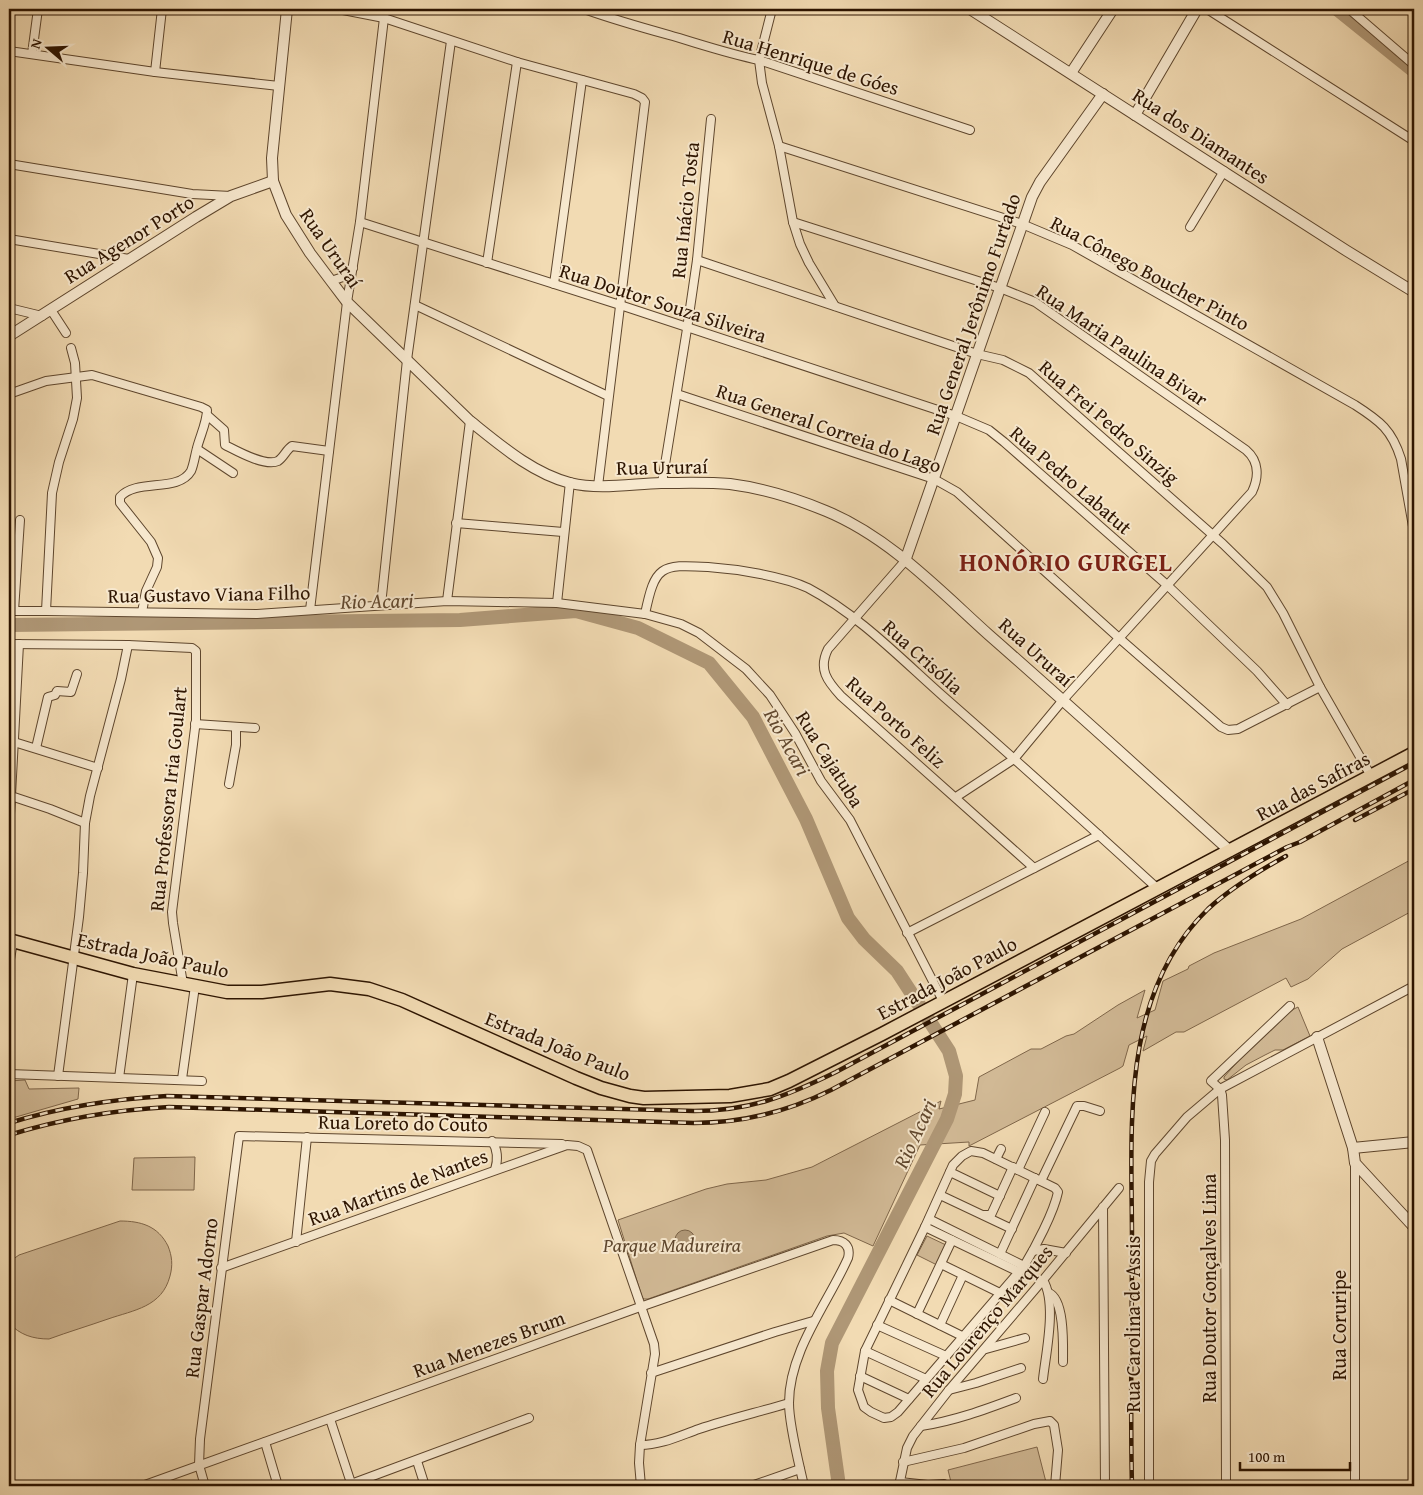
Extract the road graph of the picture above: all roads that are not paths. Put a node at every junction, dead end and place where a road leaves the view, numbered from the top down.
1 (38, 9) edge
2 (162, 9) edge
3 (287, 9) edge
4 (338, 9) edge
5 (584, 9) edge
6 (772, 9) edge
7 (970, 9) edge
8 (1113, 9) edge
9 (1197, 9) edge
10 (1207, 9) edge
11 (1349, 9) edge
12 (384, 18) junction
13 (451, 41) junction
14 (9, 51) edge
15 (32, 54) junction
16 (759, 60) junction
17 (517, 62) junction
18 (1414, 65) edge
19 (154, 72) junction
20 (1071, 73) junction
21 (582, 80) junction
22 (279, 86) junction
23 (1103, 94) junction
24 (1135, 115) junction
25 (711, 119) dead end
26 (970, 130) dead end
27 (1414, 141) edge
28 (779, 146) junction
29 (9, 164) edge
30 (1224, 171) junction
31 (273, 181) junction
32 (231, 196) junction
33 (360, 222) junction
34 (793, 222) junction
35 (1022, 224) junction
36 (1190, 227) dead end
37 (9, 239) edge
38 (424, 243) junction
39 (129, 259) junction
40 (697, 260) junction
41 (487, 263) junction
42 (353, 268) junction
43 (331, 281) junction
44 (554, 284) junction
45 (1000, 288) junction
46 (1414, 292) edge
47 (347, 302) junction
48 (415, 305) junction
49 (620, 305) junction
50 (835, 306) junction
51 (9, 308) edge
52 (51, 310) junction
53 (42, 316) junction
54 (688, 329) junction
55 (66, 333) dead end
56 (9, 336) edge
57 (71, 348) dead end
58 (977, 354) junction
59 (407, 360) junction
60 (77, 376) junction
61 (9, 394) edge
62 (677, 394) junction
63 (608, 396) junction
64 (207, 415) junction
65 (956, 416) junction
66 (470, 421) junction
67 (197, 450) junction
68 (329, 452) junction
69 (233, 473) dead end
70 (934, 479) junction
71 (570, 482) junction
72 (662, 483) junction
73 (598, 486) junction
74 (20, 520) dead end
75 (456, 523) junction
76 (563, 532) junction
77 (1414, 532) edge
78 (1213, 535) junction
79 (905, 561) junction
80 (1167, 585) junction
81 (447, 601) junction
82 (557, 602) junction
83 (381, 605) junction
84 (46, 610) junction
85 (310, 610) junction
86 (12, 611) edge
87 (142, 612) junction
88 (618, 612) joint
89 (645, 614) junction
90 (855, 618) junction
91 (1119, 638) junction
92 (9, 644) edge
93 (19, 644) junction
94 (128, 645) junction
95 (77, 674) dead end
96 (1320, 687) junction
97 (1063, 700) junction
98 (1287, 704) junction
99 (12, 705) edge
100 (195, 724) junction
101 (236, 727) junction
102 (255, 728) dead end
103 (14, 742) junction
104 (36, 748) junction
105 (1414, 753) edge
106 (10, 755) edge
107 (1014, 759) junction
108 (98, 768) junction
109 (1371, 776) junction
110 (229, 784) dead end
111 (956, 797) junction
112 (10, 799) edge
113 (85, 822) junction
114 (9, 833) edge
115 (1099, 835) junction
116 (1230, 852) junction
117 (1034, 868) junction
118 (1158, 889) junction
119 (907, 933) junction
120 (11, 940) edge
121 (73, 958) junction
122 (9, 966) edge
123 (133, 974) junction
124 (189, 985) junction
125 (1414, 986) edge
126 (940, 1003) junction
127 (1290, 1006) dead end
128 (1317, 1037) junction
129 (9, 1074) edge
130 (58, 1076) junction
131 (119, 1078) junction
132 (182, 1079) junction
133 (202, 1081) dead end
134 (1220, 1089) junction
135 (1100, 1111) dead end
136 (1044, 1112) dead end
137 (239, 1136) joint
138 (307, 1137) junction
139 (492, 1141) junction
140 (1414, 1142) edge
141 (567, 1144) junction
142 (1353, 1148) junction
143 (1001, 1149) dead end
144 (996, 1159) junction
145 (1355, 1163) junction
146 (1016, 1168) junction
147 (494, 1170) junction
148 (950, 1172) junction
149 (1038, 1180) junction
150 (1120, 1188) dead end
151 (940, 1195) junction
152 (1000, 1196) junction
153 (1103, 1207) junction
154 (985, 1216) junction
155 (929, 1218) junction
156 (925, 1227) junction
157 (1414, 1227) edge
158 (1012, 1229) junction
159 (952, 1240) junction
160 (296, 1242) junction
161 (1033, 1251) junction
162 (1066, 1253) junction
163 (1000, 1254) junction
164 (941, 1264) junction
165 (221, 1268) junction
166 (1022, 1269) junction
167 (963, 1275) junction
168 (1043, 1280) junction
169 (1000, 1293) junction
170 (1049, 1293) junction
171 (889, 1300) junction
172 (640, 1307) junction
173 (917, 1314) junction
174 (813, 1321) junction
175 (877, 1325) junction
176 (940, 1325) junction
177 (962, 1336) junction
178 (1025, 1338) dead end
179 (985, 1349) junction
180 (865, 1351) junction
181 (946, 1356) junction
182 (1063, 1362) dead end
183 (1021, 1368) dead end
184 (651, 1373) junction
185 (860, 1376) junction
186 (926, 1378) junction
187 (1043, 1379) dead end
188 (949, 1390) junction
189 (1016, 1398) dead end
190 (909, 1399) junction
191 (789, 1403) junction
192 (528, 1418) dead end
193 (330, 1419) junction
194 (921, 1426) junction
195 (264, 1442) junction
196 (640, 1445) junction
197 (417, 1461) junction
198 (903, 1462) junction
199 (199, 1465) junction
200 (800, 1469) junction
201 (944, 1482) edge
202 (900, 1484) edge
203 (351, 1485) edge
204 (142, 1486) edge
205 (205, 1486) edge
206 (278, 1486) edge
207 (425, 1486) edge
208 (641, 1486) edge
209 (751, 1486) edge
210 (804, 1486) edge
211 (1055, 1486) edge
212 (1105, 1486) edge
213 (1149, 1486) edge
214 (1226, 1486) edge
215 (1355, 1486) edge

1 - 15 street
2 - 19 street
3 - 22 street, Rua Ururaí
4 - 12 street
5 - 16 street, Rua Henrique de Góes
6 - 16 street
7 - 20 street, Rua dos Diamantes
8 - 20 street
9 - 24 street
10 - 27 street
11 - 18 street
12 - 13 street
12 - 33 street
13 - 17 street
13 - 38 street
14 - 15 street
15 - 19 street
16 - 26 street, Rua Henrique de Góes
16 - 28 street
17 - 21 street
17 - 41 street
19 - 22 street
20 - 23 street, Rua dos Diamantes
21 - 44 street
21 - 49 street
22 - 31 street, Rua Ururaí
23 - 24 street, Rua dos Diamantes
23 - 35 street, Rua General Jerônimo Furtado
24 - 30 street, Rua dos Diamantes
25 - 40 street, Rua Inácio Tosta
28 - 34 street
28 - 35 street, Rua Cônego Boucher Pinto
29 - 32 street
30 - 36 street
30 - 46 street, Rua dos Diamantes
31 - 32 street, Rua Agenor Porto
31 - 43 street, Rua Ururaí
32 - 39 street, Rua Agenor Porto
33 - 38 street, Rua Doutor Souza Silveira
33 - 42 street
34 - 45 street, Rua Maria Paulina Bivar
34 - 50 street
35 - 45 street, Rua General Jerônimo Furtado
35 - 77 street, Rua Cônego Boucher Pinto
37 - 39 street
38 - 41 street, Rua Doutor Souza Silveira
38 - 48 street
39 - 52 street, Rua Agenor Porto
40 - 50 street, Rua Frei Pedro Sinzig
40 - 54 street, Rua Inácio Tosta
41 - 44 street, Rua Doutor Souza Silveira
42 - 43 street
42 - 47 street
43 - 47 street, Rua Ururaí
44 - 49 street, Rua Doutor Souza Silveira
45 - 58 street, Rua General Jerônimo Furtado
45 - 78 street, Rua Maria Paulina Bivar
47 - 59 street, Rua Ururaí
47 - 68 street
48 - 59 street
48 - 63 street
49 - 54 street, Rua Doutor Souza Silveira
49 - 63 street
50 - 58 street, Rua Frei Pedro Sinzig
51 - 53 street
52 - 53 street, Rua Agenor Porto
52 - 55 street
53 - 56 street, Rua Agenor Porto
54 - 62 street, Rua Inácio Tosta
54 - 65 street, Rua Doutor Souza Silveira
57 - 60 street
58 - 65 street, Rua General Jerônimo Furtado
58 - 78 street, Rua Frei Pedro Sinzig
59 - 66 street, Rua Ururaí
59 - 83 street
60 - 61 street
60 - 64 street
60 - 84 street
62 - 70 street, Rua General Correia do Lago
62 - 72 street, Rua Inácio Tosta
63 - 73 street
64 - 67 street
64 - 68 street
65 - 70 street, Rua General Jerônimo Furtado
65 - 80 street, Rua Pedro Labatut
66 - 71 street, Rua Ururaí
66 - 75 street
67 - 69 street
67 - 87 street
68 - 85 street
70 - 79 street, Rua General Jerônimo Furtado
70 - 91 street, Rua General Correia do Lago
71 - 73 street, Rua Ururaí
71 - 76 street
72 - 73 street, Rua Ururaí
72 - 79 street, Rua Ururaí
74 - 86 street
75 - 76 street
75 - 81 street
76 - 82 street
78 - 80 street
78 - 96 street, Rua Frei Pedro Sinzig
79 - 90 street, Rua Porto Feliz
79 - 97 street, Rua Ururaí
80 - 91 street
80 - 98 street, Rua Pedro Labatut
81 - 82 street, Rua Gustavo Viana Filho
81 - 83 street, Rua Gustavo Viana Filho
82 - 88 street, Rua Gustavo Viana Filho
83 - 85 street, Rua Gustavo Viana Filho
84 - 86 street, Rua Gustavo Viana Filho
84 - 87 street, Rua Gustavo Viana Filho
85 - 87 street, Rua Gustavo Viana Filho
88 - 89 street, Rua Cajatuba
89 - 90 street, Rua Crisólia
89 - 119 street, Rua Cajatuba
90 - 107 street, Rua Crisólia
90 - 111 street, Rua Porto Feliz
91 - 97 street
91 - 98 street, Rua General Correia do Lago
92 - 93 street
93 - 94 street
93 - 99 street
94 - 100 street, Rua Professora Iria Goulart
94 - 108 street
95 - 104 street
96 - 98 street, Rua General Correia do Lago
96 - 109 street, Rua Frei Pedro Sinzig
97 - 107 street
97 - 116 street, Rua Ururaí
99 - 103 street
100 - 101 street
100 - 124 street, Rua Professora Iria Goulart
101 - 102 street
101 - 110 street
103 - 104 street
103 - 106 street
104 - 108 street
105 - 109 main road, Rua das Safiras
106 - 112 street
107 - 111 street
107 - 115 street, Rua Crisólia
108 - 113 street
109 - 116 main road, Rua das Safiras
111 - 117 street, Rua Porto Feliz
112 - 113 street
112 - 114 street
113 - 121 street
115 - 117 street
115 - 118 street, Rua Crisólia
116 - 118 main road, Estrada João Paulo
117 - 119 street
118 - 126 main road, Estrada João Paulo
119 - 126 street, Rua Cajatuba
120 - 121 main road, Estrada João Paulo
120 - 122 street
121 - 123 main road, Estrada João Paulo
121 - 130 street
123 - 124 main road, Estrada João Paulo
123 - 131 street
124 - 126 main road, Estrada João Paulo
124 - 132 street, Rua Professora Iria Goulart
125 - 128 street
127 - 134 street, Rua Doutor Gonçalves Lima
128 - 134 street
128 - 142 street
129 - 130 street
130 - 131 street
131 - 132 street
132 - 133 street
134 - 213 street, Rua Carolina de Assis
134 - 214 street, Rua Doutor Gonçalves Lima
135 - 149 street
136 - 146 street
137 - 138 street, Rua Loreto do Couto
137 - 165 street, Rua Gaspar Adorno
138 - 139 street, Rua Loreto do Couto
138 - 160 street
139 - 141 street, Rua Loreto do Couto
139 - 147 street
140 - 142 street
141 - 147 street, Rua Martins de Nantes
141 - 172 street
142 - 145 street
143 - 144 street
144 - 146 street
144 - 148 street
145 - 157 street
145 - 215 street, Rua Coruripe
146 - 149 street
146 - 152 street
147 - 160 street, Rua Martins de Nantes
148 - 151 street
148 - 152 street
149 - 158 street
149 - 161 street
150 - 153 street, Rua Lourenço Marques
151 - 154 street
151 - 155 street
152 - 154 street
153 - 162 street, Rua Lourenço Marques
153 - 212 street
154 - 158 street
155 - 156 street
155 - 163 street
156 - 159 street
156 - 171 street
158 - 163 street
159 - 164 street
159 - 166 street
160 - 165 street, Rua Martins de Nantes
161 - 162 street
161 - 166 street
162 - 168 street, Rua Lourenço Marques
163 - 166 street
164 - 167 street
164 - 173 street
165 - 199 street, Rua Gaspar Adorno
166 - 169 street
167 - 169 street
167 - 176 street
168 - 170 street
168 - 179 street, Rua Lourenço Marques
169 - 177 street
170 - 182 street
170 - 187 street
171 - 173 street
171 - 175 street
172 - 174 street, Rua Menezes Brum
172 - 184 street
172 - 193 street, Rua Menezes Brum
173 - 176 street
174 - 184 street
174 - 191 street
175 - 180 street
175 - 181 street
176 - 177 street
177 - 181 street
178 - 179 street
179 - 188 street, Rua Lourenço Marques
180 - 185 street
180 - 186 street
181 - 186 street
183 - 188 street
184 - 196 street
185 - 190 street
185 - 190 street
186 - 190 street
188 - 194 street, Rua Lourenço Marques
189 - 194 street
191 - 196 street
191 - 200 street
192 - 197 street
193 - 195 street, Rua Menezes Brum
193 - 203 street
194 - 198 street, Rua Lourenço Marques
195 - 199 street, Rua Menezes Brum
195 - 206 street
196 - 208 street
197 - 203 street
197 - 207 street
198 - 202 street, Rua Lourenço Marques
198 - 211 street
199 - 204 street, Rua Menezes Brum
199 - 205 street, Rua Gaspar Adorno
200 - 209 street
200 - 210 street
201 - 202 street

